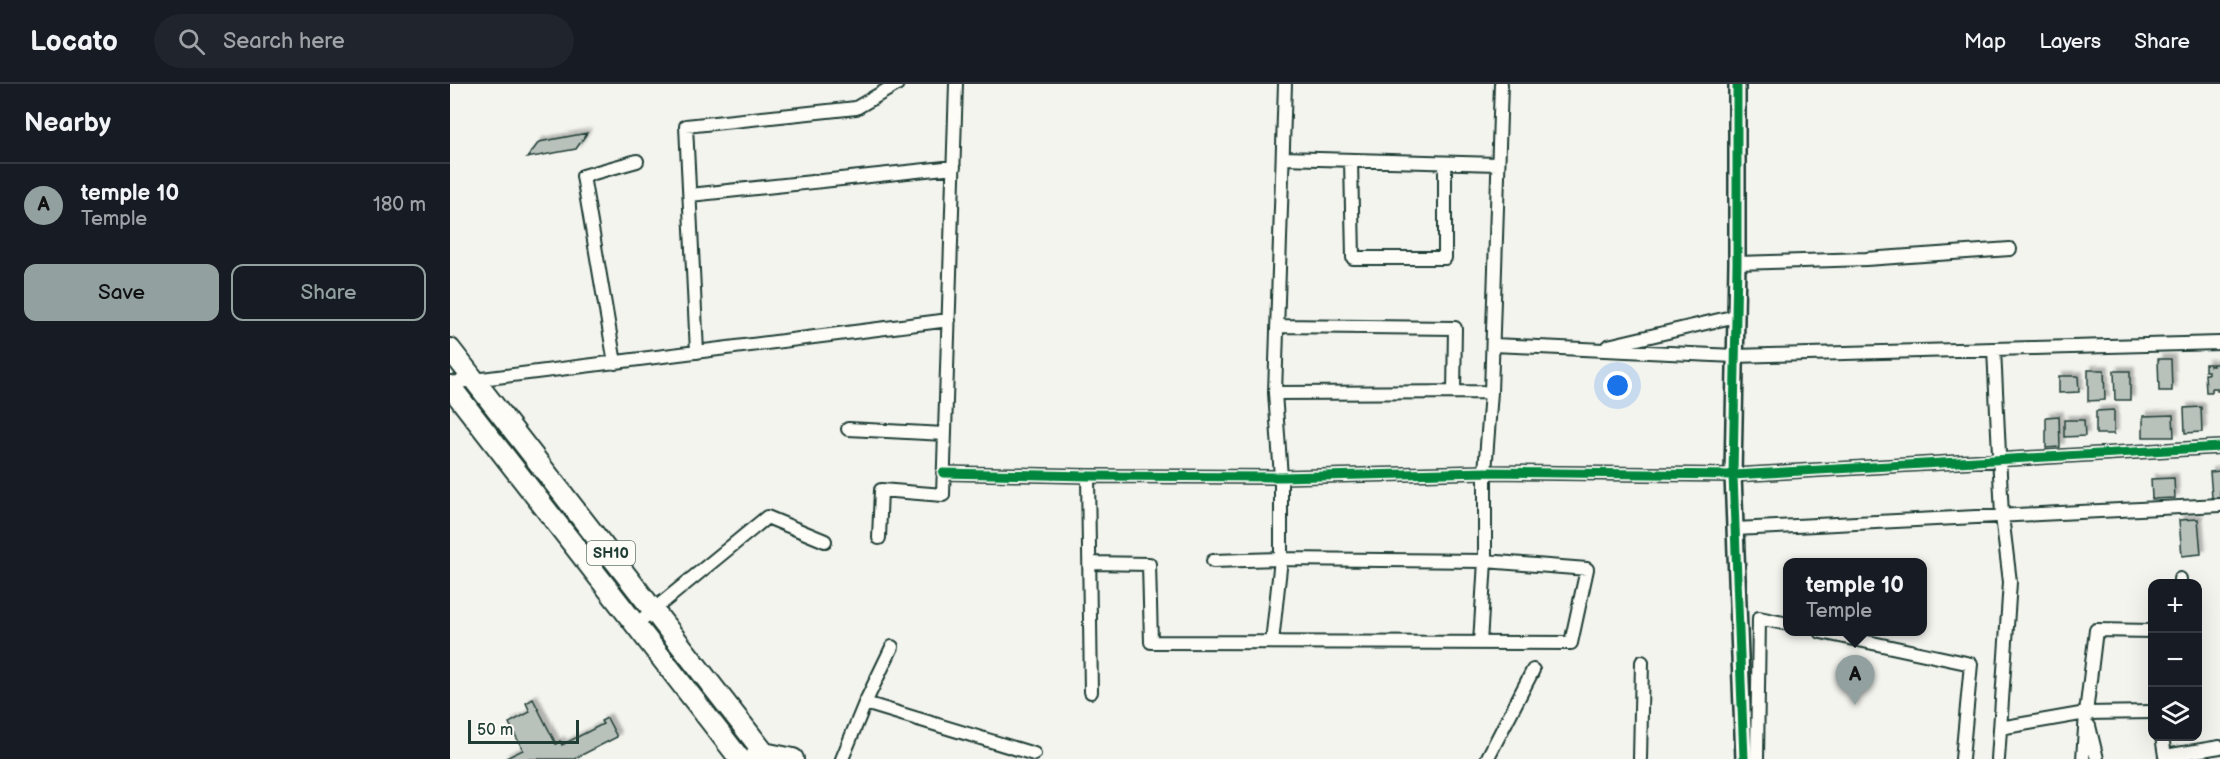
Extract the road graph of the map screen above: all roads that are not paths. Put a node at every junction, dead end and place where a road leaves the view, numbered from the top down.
1 (897, 84) edge
2 (956, 84) edge
3 (1285, 84) edge
4 (1501, 84) edge
5 (1737, 84) edge
6 (1282, 158) junction
7 (1351, 160) junction
8 (637, 161) dead end
9 (1445, 163) junction
10 (1498, 164) junction
11 (954, 167) junction
12 (690, 195) junction
13 (2010, 249) dead end
14 (1737, 263) junction
15 (1736, 316) junction
16 (949, 320) junction
17 (1277, 326) junction
18 (2220, 343) edge
19 (1493, 345) junction
20 (450, 349) edge
21 (1994, 349) junction
22 (1592, 350) junction
23 (697, 352) junction
24 (1735, 356) junction
25 (615, 363) junction
26 (474, 380) junction
27 (450, 385) edge
28 (1454, 392) junction
29 (1491, 392) junction
30 (1275, 393) junction
31 (848, 429) dead end
32 (945, 434) junction
33 (2220, 447) edge
34 (1999, 460) junction
35 (1485, 472) junction
36 (943, 473) junction
37 (1732, 475) junction
38 (1088, 476) junction
39 (1281, 477) junction
40 (2220, 505) edge
41 (2002, 516) junction
42 (1735, 529) junction
43 (879, 538) dead end
44 (825, 541) dead end
45 (1281, 559) junction
46 (1213, 561) dead end
47 (1485, 561) junction
48 (1090, 563) junction
49 (653, 611) junction
50 (1783, 623) edge
51 (635, 625) junction
52 (2148, 631) edge
53 (1840, 636) edge
54 (1272, 642) junction
55 (1480, 643) junction
56 (892, 647) dead end
57 (1642, 662) dead end
58 (1533, 669) dead end
59 (1091, 692) dead end
60 (865, 703) junction
61 (2148, 712) edge
62 (2086, 713) junction
63 (2000, 728) junction
64 (2163, 741) edge
65 (2220, 747) edge
66 (1034, 754) dead end
67 (767, 756) edge
68 (740, 759) edge
69 (793, 759) edge
70 (842, 759) edge
71 (1487, 759) edge
72 (1640, 759) edge
73 (1744, 759) edge
74 (1757, 759) edge
75 (1962, 759) edge
76 (1998, 759) edge
77 (2083, 759) edge
78 (2097, 759) edge

1 - 12 street
2 - 11 street
3 - 6 street
4 - 10 street
5 - 14 street
6 - 7 street
6 - 17 street
7 - 9 street
7 - 9 street
8 - 25 street
9 - 10 street
10 - 19 street
11 - 12 street
11 - 16 street
12 - 23 street
13 - 14 street
14 - 15 street
15 - 22 street
15 - 24 street
16 - 23 street
16 - 32 street
17 - 28 street
17 - 30 street
18 - 21 street
19 - 22 street
19 - 29 street
20 - 26 main road, SH10
21 - 24 street
21 - 34 street
22 - 24 street
23 - 25 street
24 - 37 street
25 - 26 street
26 - 27 street
26 - 49 main road, SH10
27 - 51 main road, SH10
28 - 29 street
28 - 30 street
29 - 35 street
30 - 39 street
31 - 32 street
32 - 36 street
33 - 34 street
34 - 37 street
34 - 41 street
35 - 37 street
35 - 39 street
35 - 47 street
36 - 38 street
36 - 43 street
37 - 42 street
38 - 39 street
38 - 48 street
39 - 45 street
40 - 41 street
41 - 42 street
41 - 63 street
42 - 73 street
44 - 49 street
45 - 46 street
45 - 47 street
45 - 54 street
47 - 55 street
47 - 55 street
48 - 54 street
48 - 59 street
49 - 51 street
49 - 67 main road, SH10
50 - 74 street
51 - 68 main road, SH10
52 - 62 street
53 - 75 street
54 - 55 street
56 - 60 street
57 - 72 street
58 - 71 street
60 - 66 street
60 - 70 street
61 - 62 street
62 - 63 street
62 - 77 street
62 - 78 street
63 - 76 street
64 - 65 street
67 - 68 main road
67 - 69 main road

